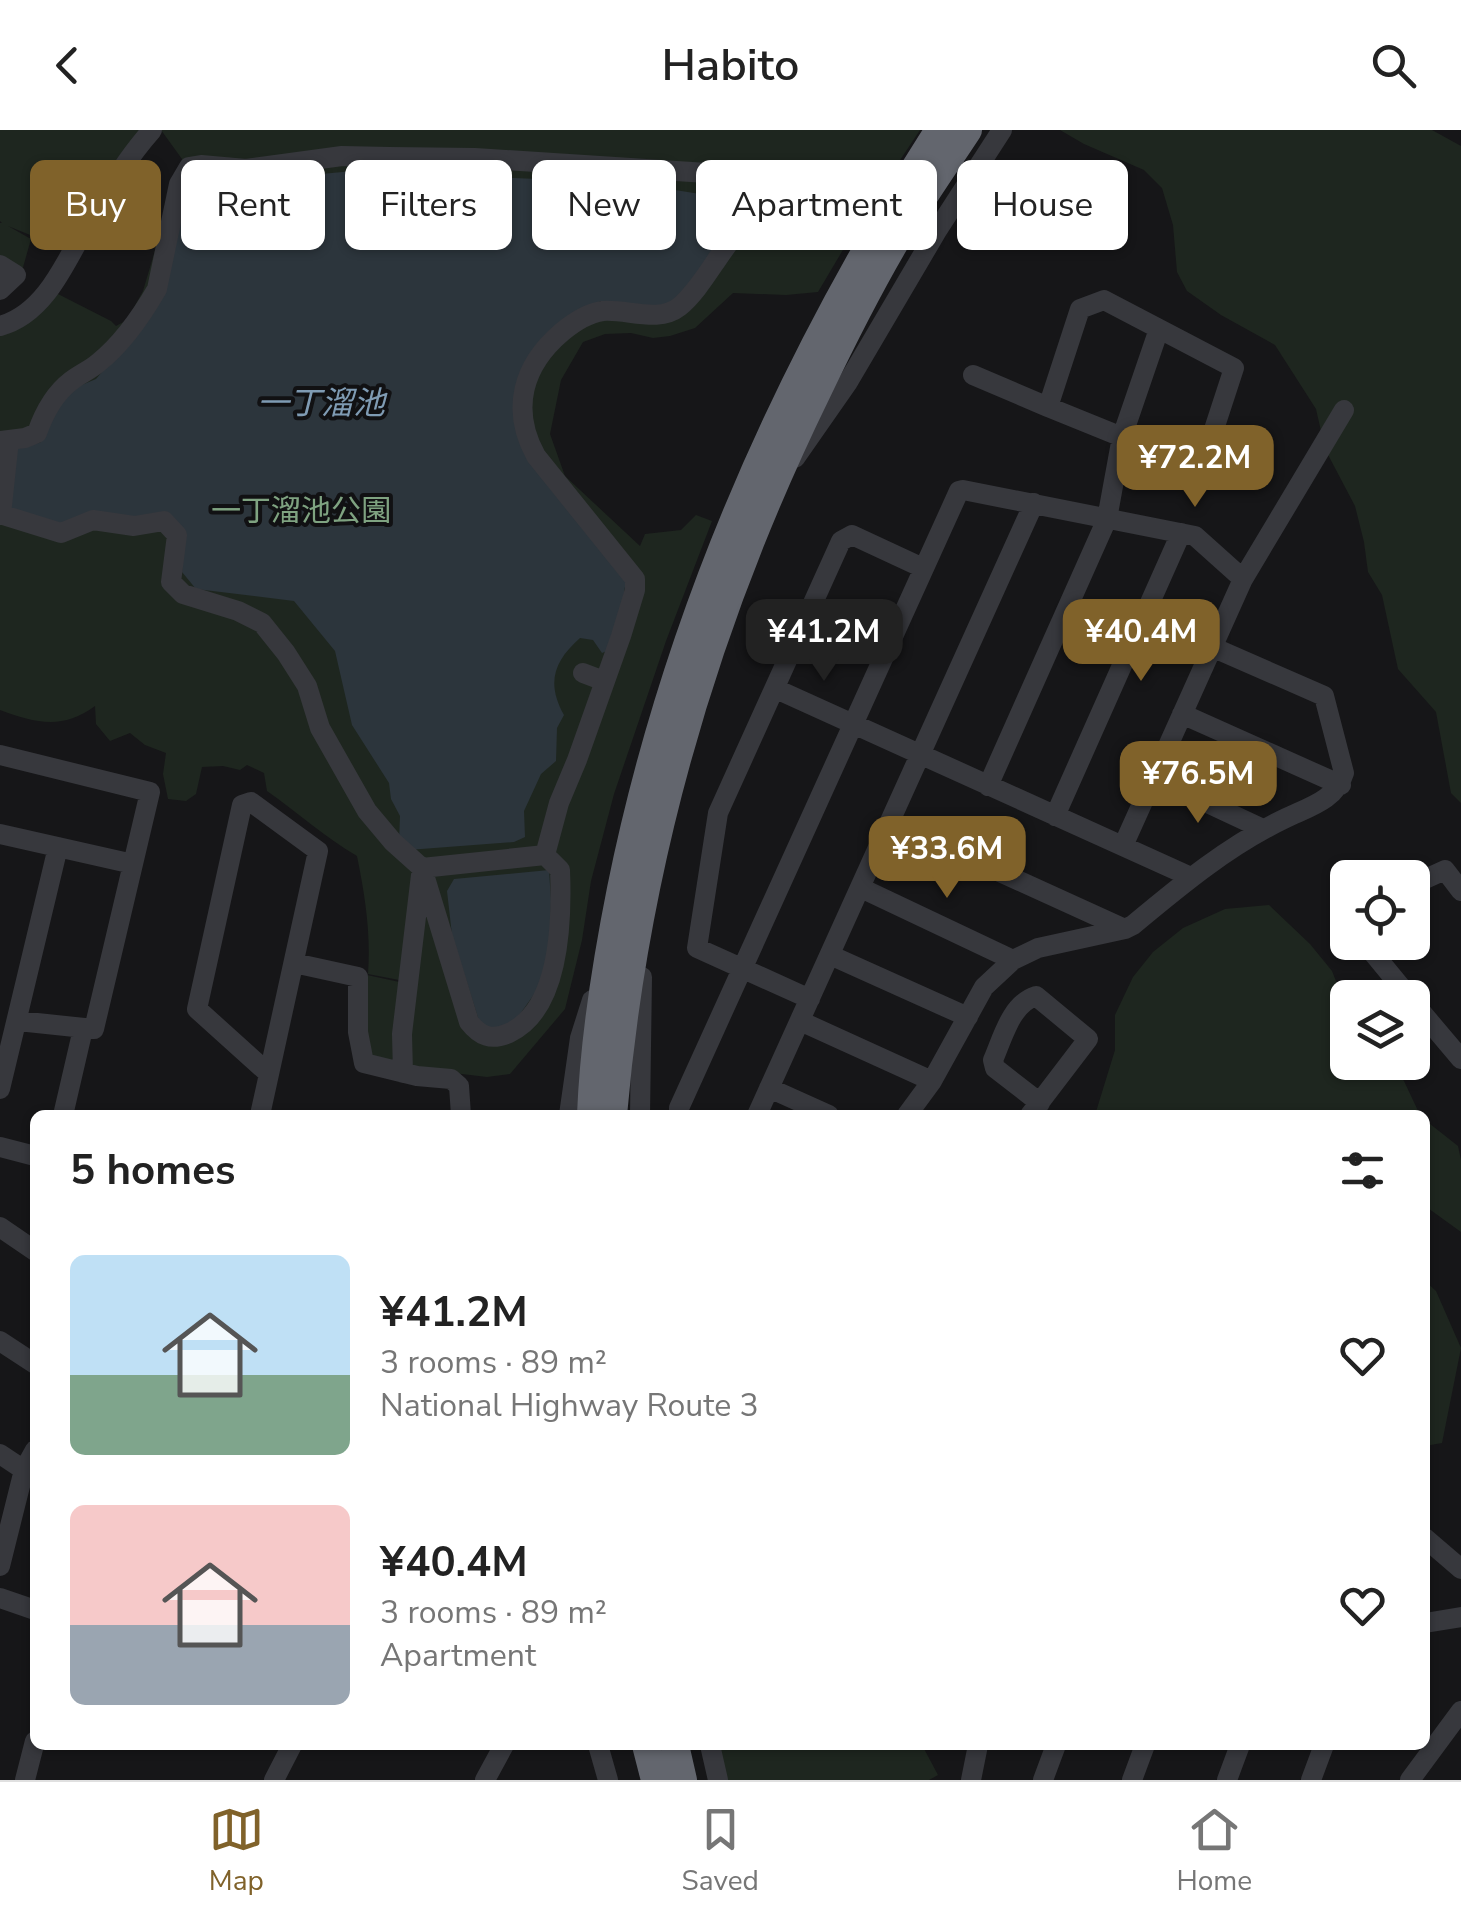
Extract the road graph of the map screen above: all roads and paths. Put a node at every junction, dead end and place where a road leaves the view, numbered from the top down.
1 (152, 130) edge
2 (939, 130) edge
3 (968, 130) edge
4 (1002, 130) edge
5 (0, 265) edge
6 (0, 290) edge
7 (0, 326) edge
8 (1159, 328) junction
9 (973, 375) dead end
10 (1048, 407) junction
11 (1344, 410) dead end
12 (1122, 437) junction
13 (5, 440) edge
14 (778, 472) junction
15 (1034, 503) junction
16 (0, 514) edge
17 (1108, 520) junction
18 (1182, 533) junction
19 (924, 568) junction
20 (1243, 580) junction
21 (1212, 647) junction
22 (583, 673) dead end
23 (604, 682) junction
24 (776, 689) junction
25 (1182, 714) junction
26 (852, 725) junction
27 (0, 755) edge
28 (920, 755) junction
29 (1154, 778) junction
30 (1341, 785) junction
31 (988, 786) junction
32 (1055, 816) junction
33 (890, 822) junction
34 (658, 826) junction
35 (1262, 829) junction
36 (0, 834) edge
37 (1124, 846) junction
38 (58, 847) junction
39 (545, 855) junction
40 (133, 864) junction
41 (422, 868) junction
42 (1191, 877) junction
43 (1430, 877) edge
44 (861, 888) junction
45 (1461, 891) edge
46 (1124, 929) junction
47 (611, 940) junction
48 (830, 955) junction
49 (1013, 960) junction
50 (1379, 960) edge
51 (294, 963) junction
52 (742, 968) junction
53 (1395, 980) edge
54 (810, 999) junction
55 (968, 1017) junction
56 (18, 1021) junction
57 (800, 1021) junction
58 (1430, 1022) edge
59 (83, 1029) junction
60 (1461, 1060) edge
61 (268, 1073) junction
62 (404, 1073) junction
63 (932, 1081) junction
64 (769, 1088) junction
65 (0, 1089) edge
66 (1035, 1109) edge
67 (64, 1110) edge
68 (261, 1110) edge
69 (461, 1110) edge
70 (571, 1110) edge
71 (591, 1110) edge
72 (613, 1110) edge
73 (640, 1110) edge
74 (679, 1110) edge
75 (759, 1110) edge
76 (818, 1110) edge
77 (911, 1110) edge
78 (0, 1147) edge
79 (30, 1155) edge
80 (0, 1227) edge
81 (30, 1248) edge
82 (0, 1341) edge
83 (30, 1361) edge
84 (0, 1454) edge
85 (30, 1459) edge
86 (24, 1470) junction
87 (1430, 1542) edge
88 (0, 1566) edge
89 (1461, 1568) edge
90 (0, 1598) edge
91 (30, 1608) edge
92 (1461, 1617) edge
93 (1430, 1622) edge
94 (1461, 1710) edge
95 (32, 1750) edge
96 (289, 1750) edge
97 (501, 1750) edge
98 (599, 1750) edge
99 (647, 1750) edge
100 (676, 1750) edge
101 (711, 1750) edge
102 (977, 1750) edge
103 (1049, 1750) edge
104 (1143, 1750) edge
105 (1238, 1750) edge
106 (1322, 1750) edge
107 (24, 1780) edge
108 (274, 1780) edge
109 (486, 1780) edge
110 (608, 1780) edge
111 (655, 1780) edge
112 (683, 1780) edge
113 (718, 1780) edge
114 (971, 1780) edge
115 (1044, 1780) edge
116 (1132, 1780) edge
117 (1227, 1780) edge
118 (1311, 1780) edge
119 (1410, 1780) edge

1 - 7 street
2 - 47 highway
3 - 14 highway
4 - 14 street
5 - 6 street
8 - 10 street
8 - 12 street
8 - 12 street
9 - 10 street
10 - 12 street
11 - 20 street
12 - 17 street
13 - 16 street
13 - 23 street
14 - 34 highway
15 - 17 street
15 - 19 street
15 - 28 street
16 - 41 street
17 - 18 street
17 - 31 street
18 - 20 street
18 - 32 street
19 - 24 street
19 - 26 street
20 - 21 street
21 - 25 street
21 - 30 street
22 - 23 street
23 - 39 street
24 - 26 street
24 - 52 street
25 - 29 street
25 - 30 street
26 - 28 street
26 - 52 street
27 - 40 street
28 - 31 street
28 - 33 street
29 - 35 street
29 - 37 street
30 - 35 street
31 - 32 street
32 - 37 street
33 - 44 street
33 - 46 street
34 - 72 highway
34 - 73 street
35 - 42 street
36 - 38 street
37 - 42 street
38 - 40 street
38 - 56 street
39 - 41 street
39 - 41 street
40 - 59 street
41 - 62 street
42 - 46 street
43 - 45 street
44 - 48 street
44 - 49 street
46 - 49 street
47 - 70 street
47 - 71 highway
48 - 54 street
48 - 55 street
49 - 55 street
50 - 53 street
51 - 61 street
51 - 61 street
51 - 62 street
52 - 54 street
52 - 74 street
54 - 57 street
55 - 63 street
56 - 59 street
56 - 65 street
57 - 63 street
57 - 64 street
58 - 60 street
59 - 67 street
61 - 68 street
62 - 69 street
63 - 77 street
64 - 75 street
64 - 76 street
66 - 66 street
78 - 79 street
80 - 81 street
82 - 83 street
84 - 86 street
85 - 86 street
86 - 88 street
87 - 89 street
90 - 91 street
92 - 93 street
94 - 119 street
95 - 107 street
96 - 108 street
97 - 109 street
98 - 110 street
99 - 111 highway
100 - 112 highway
101 - 113 street
102 - 114 street
103 - 115 street
104 - 116 street
105 - 117 street
106 - 118 street

